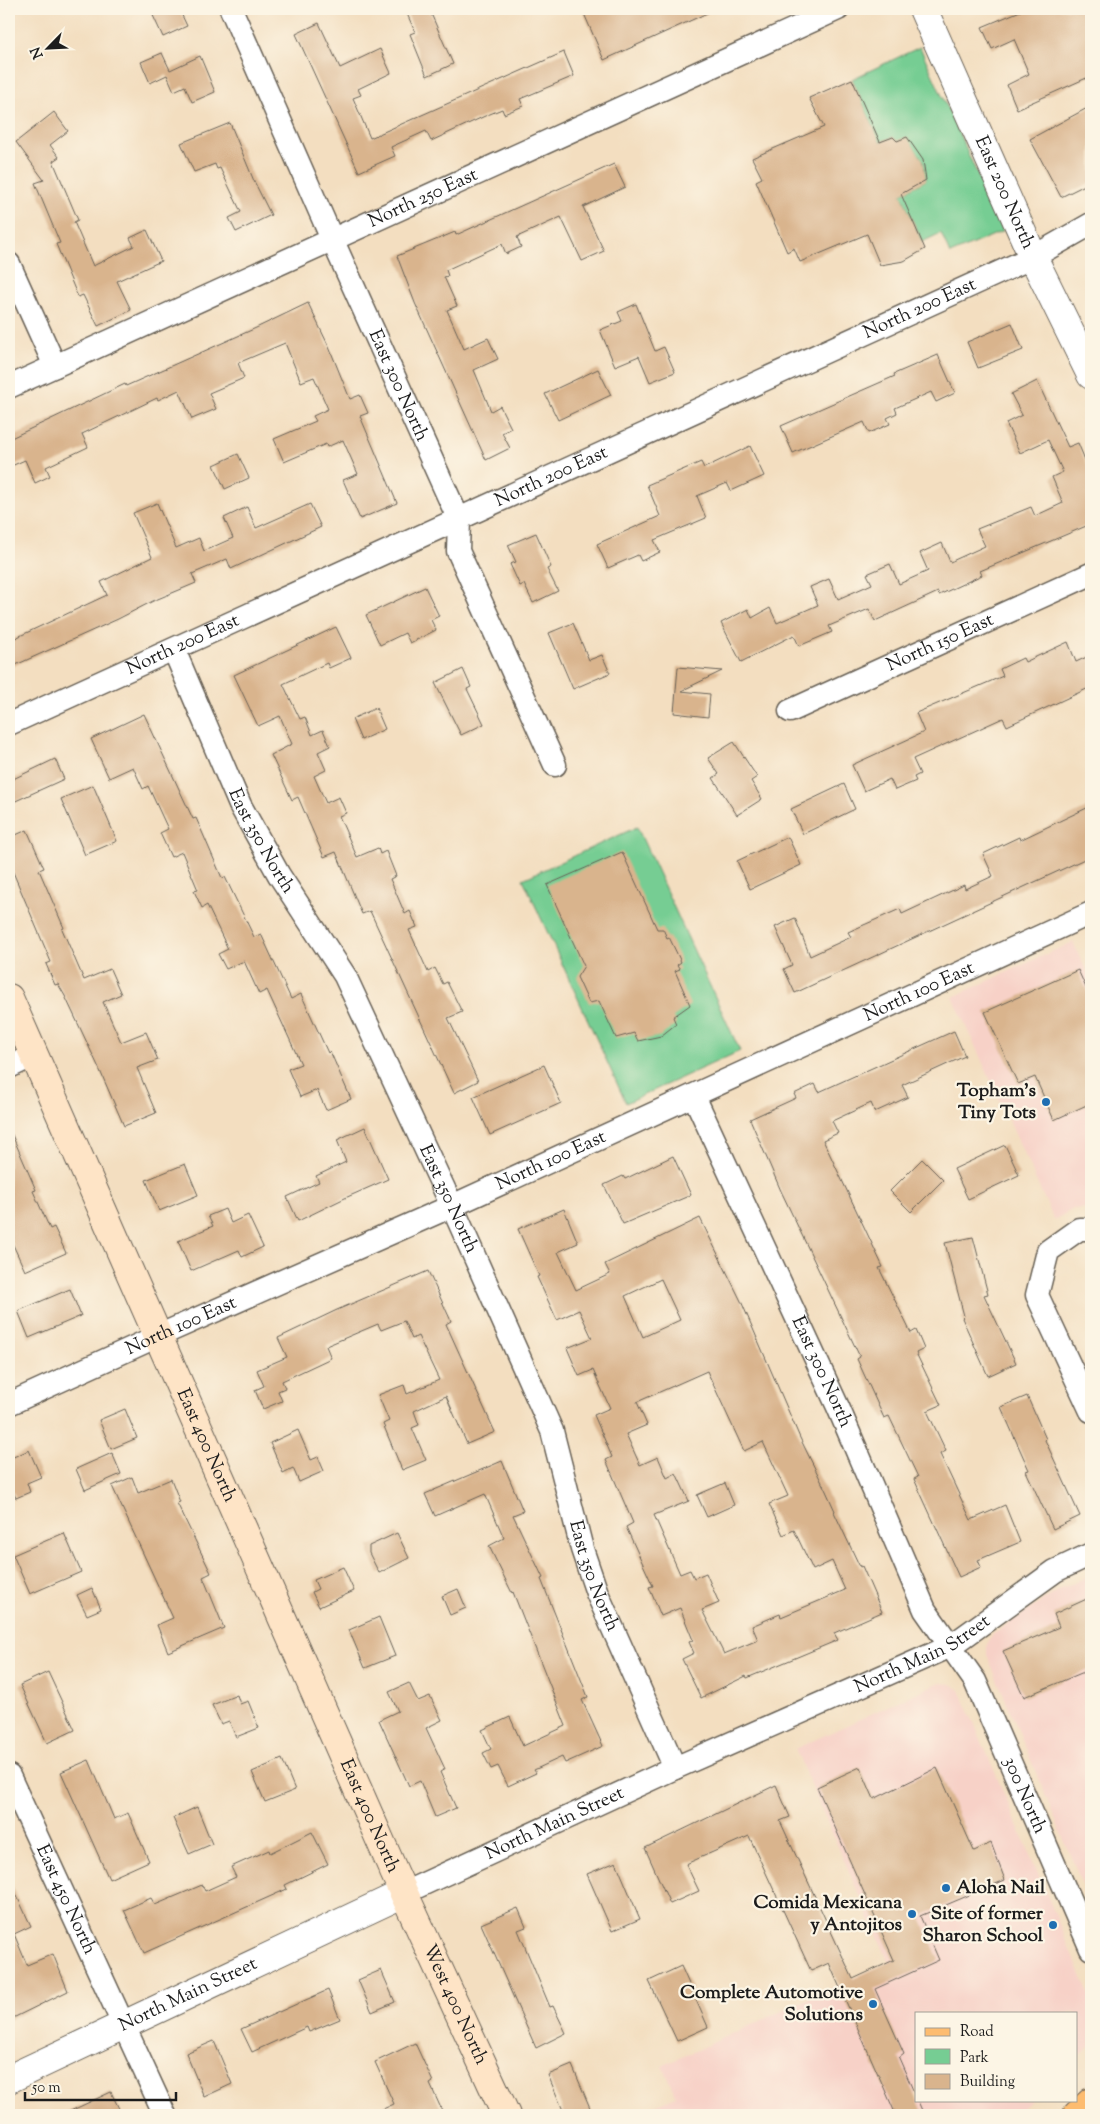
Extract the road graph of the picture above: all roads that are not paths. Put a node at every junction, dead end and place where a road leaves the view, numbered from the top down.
1 (231, 9) edge
2 (838, 9) edge
3 (923, 9) edge
4 (1091, 224) edge
5 (332, 239) junction
6 (1034, 257) junction
7 (9, 264) edge
8 (56, 366) junction
9 (1091, 375) edge
10 (9, 387) edge
11 (459, 520) junction
12 (1091, 574) edge
13 (174, 650) junction
14 (790, 711) dead end
15 (9, 724) edge
16 (555, 765) dead end
17 (1091, 913) edge
18 (9, 998) edge
19 (34, 1056) junction
20 (9, 1067) edge
21 (694, 1096) junction
22 (452, 1206) junction
23 (1091, 1229) edge
24 (158, 1336) junction
25 (9, 1404) edge
26 (1091, 1411) edge
27 (1091, 1554) edge
28 (951, 1646) junction
29 (676, 1768) junction
30 (9, 1776) edge
31 (404, 1893) junction
32 (1091, 1950) edge
33 (124, 2024) junction
34 (9, 2079) edge
35 (1091, 2102) edge
36 (165, 2115) edge
37 (506, 2115) edge
38 (1077, 2115) edge

1 - 5 street, East 300 North
2 - 5 street, North 250 East
3 - 6 street, East 200 North
4 - 6 street, North 200 East
5 - 8 street, North 250 East
5 - 11 street, East 300 North
6 - 9 street, East 200 North
6 - 11 street, North 200 East
7 - 8 street
8 - 10 street, North 250 East
11 - 13 street, North 200 East
11 - 16 street, East 300 North
12 - 14 street, North 150 East
13 - 15 street, North 200 East
13 - 22 street, East 350 North
17 - 21 street, North 100 East
18 - 19 main road, East 400 North
19 - 20 street
19 - 24 main road, East 400 North
21 - 22 street, North 100 East
21 - 28 street, East 300 North
22 - 24 street, North 100 East
22 - 29 street, East 350 North
23 - 26 street
24 - 25 street, North 100 East
24 - 31 main road, East 400 North
27 - 28 street, North Main Street
28 - 29 street, North Main Street
28 - 32 street, 300 North
29 - 31 street, North Main Street
30 - 33 street, East 450 North
31 - 33 street, North Main Street
31 - 37 main road, West 400 North
33 - 34 street, North Main Street
33 - 36 street, East 450 North
35 - 38 main road

